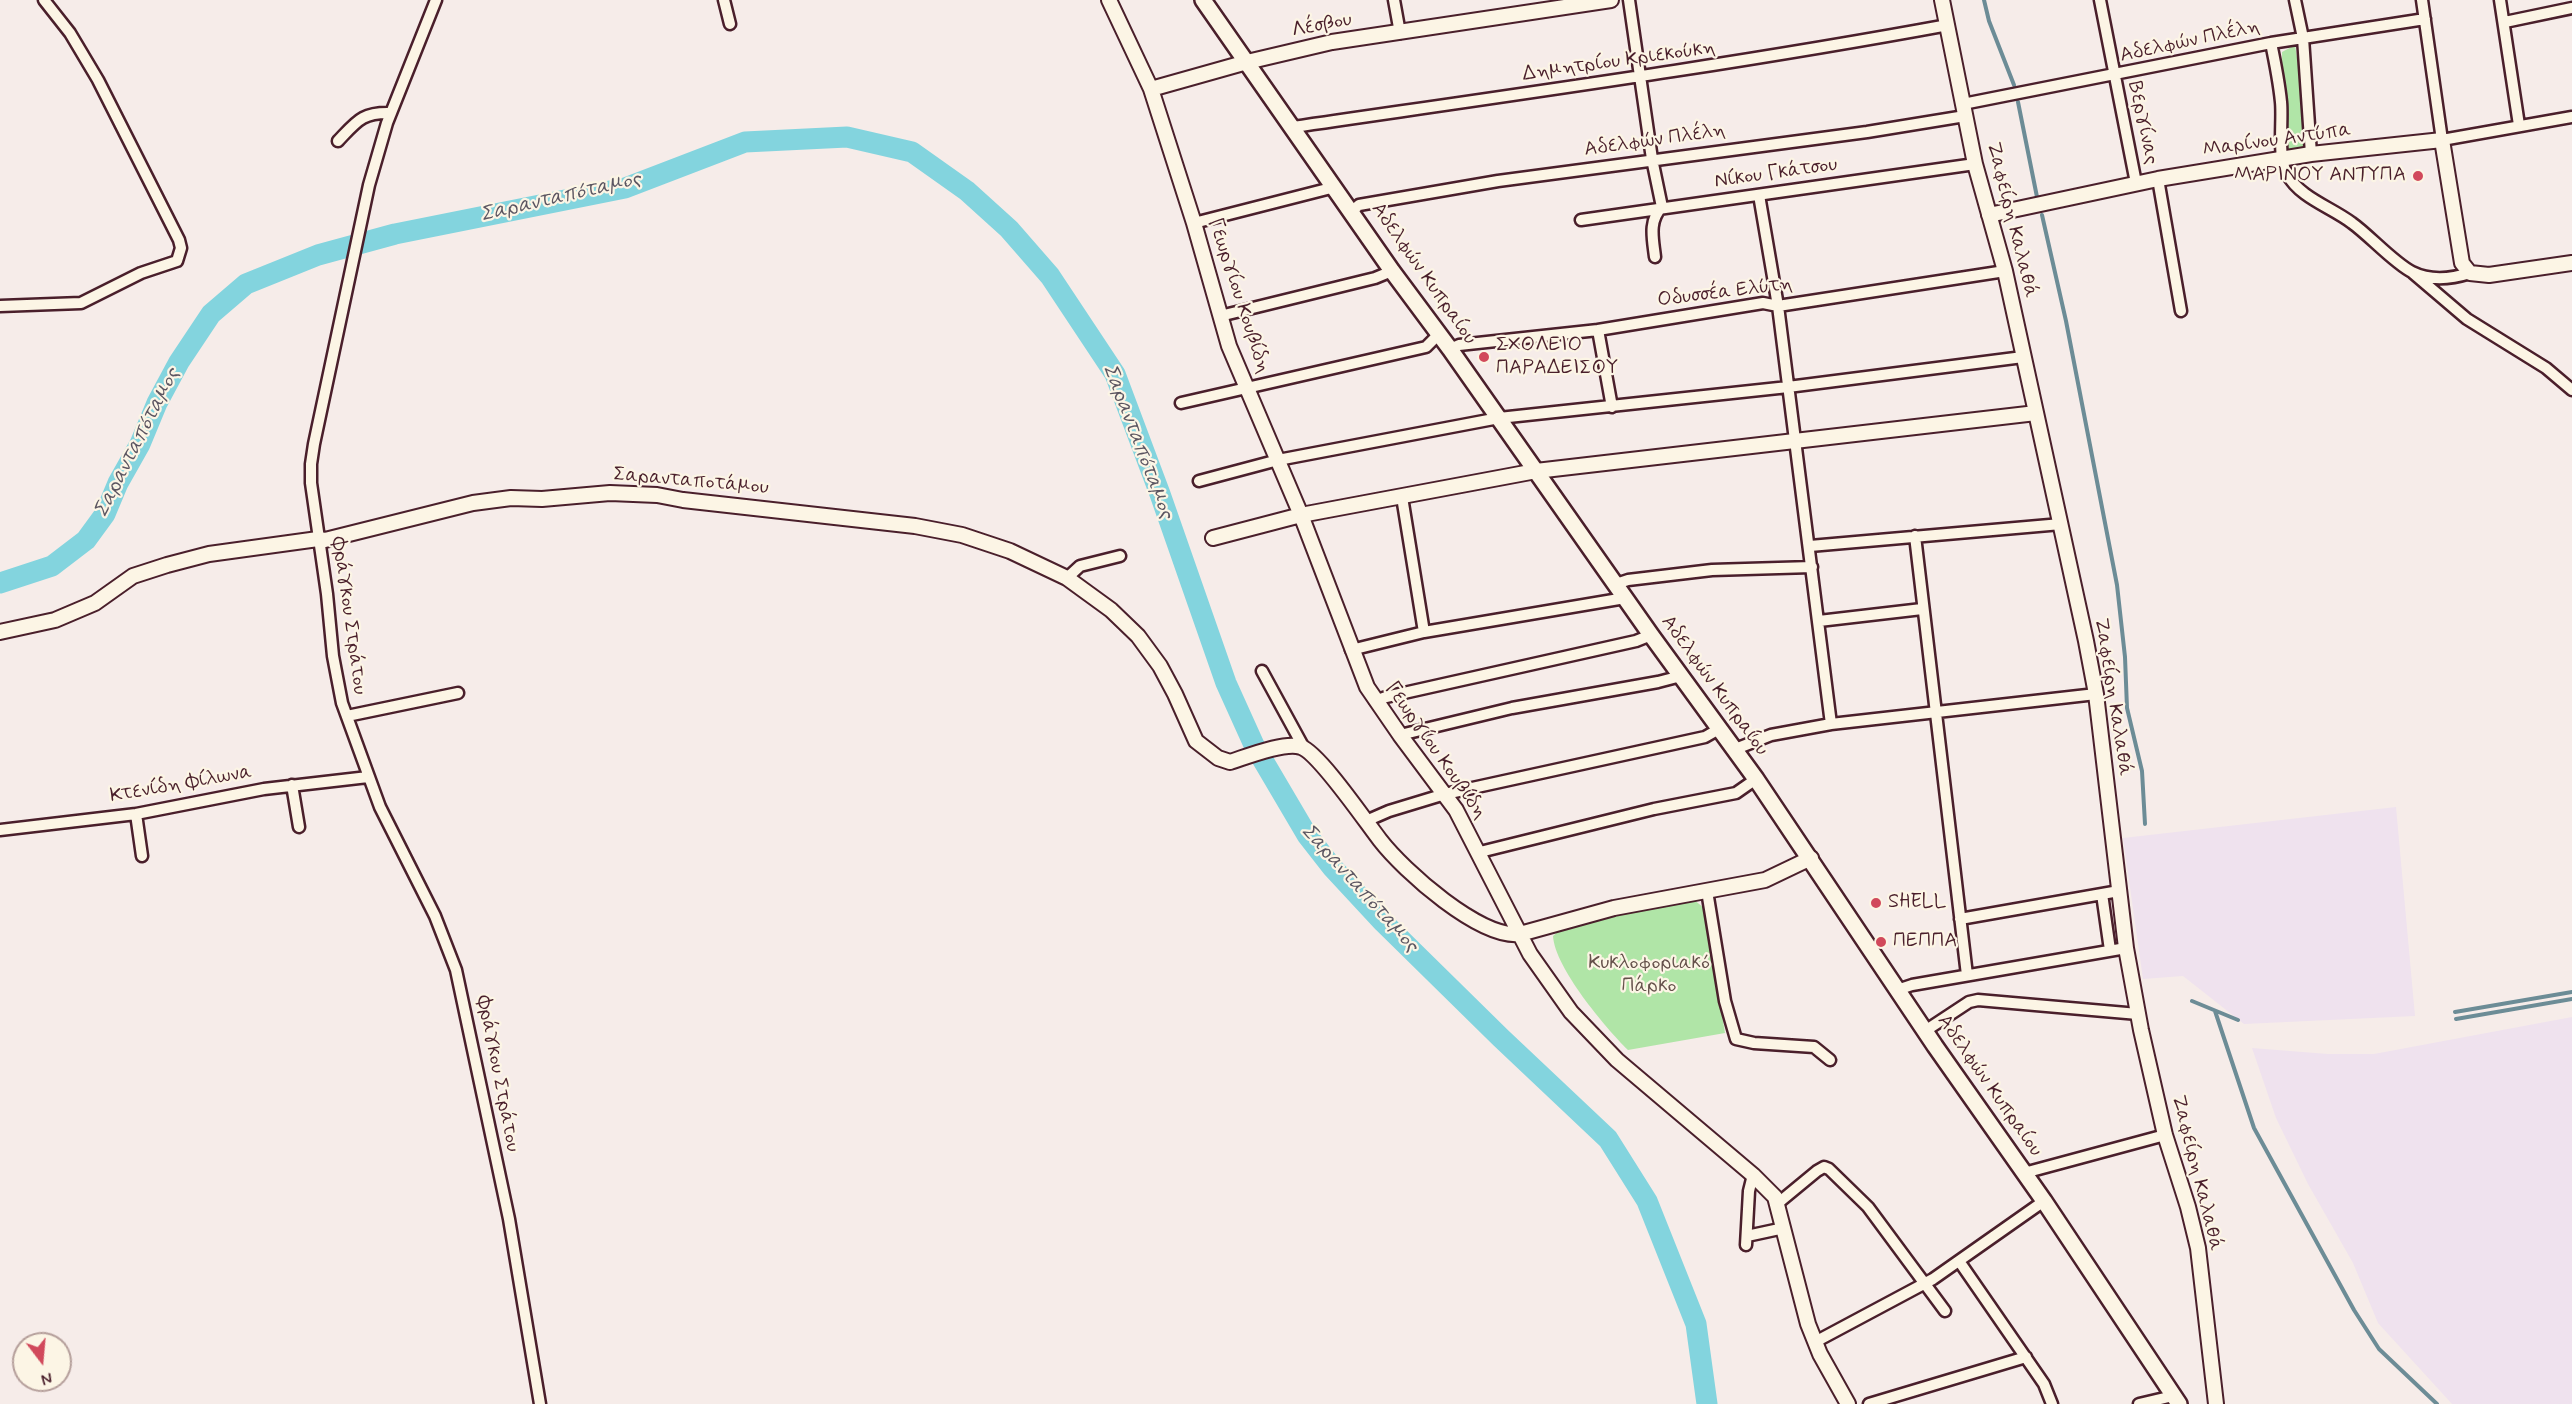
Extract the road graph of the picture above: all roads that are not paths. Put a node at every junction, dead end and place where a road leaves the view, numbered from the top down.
1 (44, 0) edge
2 (436, 0) edge
3 (724, 0) edge
4 (1109, 0) edge
5 (1203, 0) edge
6 (1394, 0) edge
7 (1611, 0) edge
8 (1629, 0) edge
9 (1942, 0) edge
10 (2100, 0) edge
11 (2295, 0) edge
12 (2422, 0) edge
13 (2500, 0) edge
14 (2572, 8) edge
15 (2424, 19) junction
16 (2505, 22) junction
17 (730, 24) dead end
18 (1948, 25) junction
19 (1400, 33) junction
20 (2303, 38) junction
21 (2271, 43) junction
22 (1247, 62) junction
23 (2114, 76) junction
24 (1641, 77) junction
25 (1151, 89) junction
26 (1964, 110) junction
27 (391, 113) junction
28 (2572, 117) edge
29 (2519, 125) junction
30 (1293, 127) junction
31 (2442, 140) junction
32 (338, 141) dead end
33 (2312, 154) junction
34 (1652, 159) junction
35 (2283, 159) junction
36 (1976, 164) junction
37 (2158, 179) junction
38 (2136, 183) junction
39 (1335, 187) junction
40 (1759, 195) junction
41 (1662, 207) junction
42 (1352, 211) junction
43 (1989, 215) junction
44 (1581, 220) dead end
45 (1194, 223) junction
46 (1655, 257) dead end
47 (2572, 263) edge
48 (1392, 271) junction
49 (2005, 271) junction
50 (2412, 272) junction
51 (2470, 273) junction
52 (0, 306) edge
53 (1778, 306) junction
54 (2181, 311) dead end
55 (1220, 316) junction
56 (1598, 330) junction
57 (1438, 334) junction
58 (1450, 349) junction
59 (2023, 357) junction
60 (1246, 386) junction
61 (1788, 387) junction
62 (2572, 390) edge
63 (1181, 403) dead end
64 (1612, 407) junction
65 (2036, 413) junction
66 (1499, 418) junction
67 (1796, 443) junction
68 (1278, 460) junction
69 (1536, 471) junction
70 (1199, 481) dead end
71 (1402, 497) junction
72 (1301, 515) junction
73 (2061, 524) junction
74 (1915, 536) junction
75 (1214, 538) dead end
76 (318, 539) junction
77 (1810, 546) junction
78 (1120, 556) dead end
79 (1812, 567) junction
80 (1067, 578) junction
81 (1616, 584) junction
82 (1625, 598) junction
83 (1922, 609) junction
84 (1819, 621) junction
85 (0, 632) edge
86 (1424, 632) junction
87 (1651, 635) junction
88 (1351, 650) junction
89 (1262, 671) dead end
90 (1681, 676) junction
91 (458, 693) dead end
92 (2096, 694) junction
93 (1375, 701) junction
94 (1936, 713) junction
95 (347, 716) junction
96 (1831, 724) junction
97 (1719, 729) junction
98 (1400, 735) junction
99 (1304, 748) junction
100 (1733, 750) junction
101 (368, 777) junction
102 (1756, 779) junction
103 (292, 785) junction
104 (1445, 794) junction
105 (136, 814) junction
106 (1366, 821) junction
107 (299, 827) dead end
108 (0, 830) edge
109 (1480, 852) junction
110 (142, 856) dead end
111 (1811, 858) junction
112 (1707, 891) junction
113 (2119, 891) junction
114 (2102, 894) junction
115 (1960, 919) junction
116 (1520, 934) junction
117 (2126, 948) junction
118 (2110, 950) junction
119 (1967, 975) junction
120 (1897, 990) junction
121 (2138, 1014) junction
122 (1925, 1031) junction
123 (1830, 1060) dead end
124 (2165, 1135) junction
125 (2024, 1173) junction
126 (1753, 1175) junction
127 (2044, 1201) junction
128 (1777, 1204) junction
129 (1784, 1228) junction
130 (1959, 1261) junction
131 (1923, 1283) junction
132 (1945, 1311) dead end
133 (1815, 1342) junction
134 (2026, 1357) junction
135 (2176, 1400) edge
136 (540, 1404) edge
137 (1848, 1404) edge
138 (1869, 1404) edge
139 (2052, 1404) edge
140 (2139, 1404) edge
141 (2214, 1404) edge

1 - 52 street
2 - 27 street, Φράγκου Στράτου
3 - 17 street
4 - 25 street, Γεωργίου Κουβίδη
5 - 22 main road, Αδελφών Κυπραίου
6 - 19 street
7 - 19 street, Λέσβου
8 - 24 street
9 - 18 street, Ζαφείρη Καλαθά
10 - 23 street, Βεργίνας
11 - 20 street
12 - 15 street
13 - 16 street
14 - 16 street
15 - 20 street, Αδελφών Πλέλη
15 - 31 street
16 - 29 street
18 - 24 street, Δημητρίου Κριεκούκη
18 - 26 street, Ζαφείρη Καλαθά
19 - 22 street, Λέσβου
20 - 21 street, Αδελφών Πλέλη
20 - 33 street
21 - 23 street, Αδελφών Πλέλη
21 - 35 street
22 - 25 street, Λέσβου
22 - 30 main road, Αδελφών Κυπραίου
23 - 26 street, Αδελφών Πλέλη
23 - 38 street, Βεργίνας
24 - 30 street, Δημητρίου Κριεκούκη
24 - 34 street
25 - 45 street, Γεωργίου Κουβίδη
26 - 34 street, Αδελφών Πλέλη
26 - 36 street, Ζαφείρη Καλαθά
27 - 32 street
27 - 76 street, Φράγκου Στράτου
28 - 29 street, Μαρίνου Αντύπα
29 - 31 street, Μαρίνου Αντύπα
30 - 39 main road, Αδελφών Κυπραίου
31 - 33 street, Μαρίνου Αντύπα
31 - 51 street
33 - 35 street, Μαρίνου Αντύπα
34 - 41 street
34 - 42 street, Αδελφών Πλέλη
35 - 37 street, Μαρίνου Αντύπα
35 - 50 street
36 - 40 street, Νίκου Γκάτσου
36 - 43 street, Ζαφείρη Καλαθά
37 - 38 street, Μαρίνου Αντύπα
37 - 54 street
38 - 43 street, Μαρίνου Αντύπα
39 - 42 main road, Αδελφών Κυπραίου
39 - 45 street
40 - 41 street, Νίκου Γκάτσου
40 - 53 street
41 - 44 street, Νίκου Γκάτσου
41 - 46 street
42 - 48 main road, Αδελφών Κυπραίου
43 - 49 street, Ζαφείρη Καλαθά
45 - 55 street, Γεωργίου Κουβίδη
47 - 51 street
48 - 55 street
48 - 57 main road, Αδελφών Κυπραίου
49 - 53 street, Οδυσσέα Ελύτη
49 - 59 street, Ζαφείρη Καλαθά
50 - 51 street
50 - 62 street
53 - 56 street, Οδυσσέα Ελύτη
53 - 61 street
55 - 60 street, Γεωργίου Κουβίδη
56 - 58 street, Οδυσσέα Ελύτη
56 - 64 street
57 - 58 main road, Αδελφών Κυπραίου
57 - 60 street
58 - 66 main road, Αδελφών Κυπραίου
59 - 61 street
59 - 65 street, Ζαφείρη Καλαθά
60 - 63 street
60 - 68 street, Γεωργίου Κουβίδη
61 - 64 street
61 - 67 street
64 - 66 street
65 - 67 street
65 - 73 street, Ζαφείρη Καλαθά
66 - 68 street
66 - 69 main road, Αδελφών Κυπραίου
67 - 69 street
67 - 77 street
68 - 70 street
68 - 72 street, Γεωργίου Κουβίδη
69 - 71 street
69 - 81 main road, Αδελφών Κυπραίου
71 - 72 street
71 - 86 street
72 - 75 street
72 - 88 street, Γεωργίου Κουβίδη
73 - 74 street
73 - 92 street, Ζαφείρη Καλαθά
74 - 77 street
74 - 83 street
76 - 80 street, Σαρανταποτάμου
76 - 85 street, Σαρανταποτάμου
76 - 95 street, Φράγκου Στράτου
77 - 79 street
78 - 80 street
79 - 81 street
79 - 84 street
80 - 99 street, Σαρανταποτάμου
81 - 82 main road, Αδελφών Κυπραίου
82 - 86 street
82 - 87 main road, Αδελφών Κυπραίου
83 - 84 street
83 - 94 street
84 - 96 street
86 - 88 street
87 - 90 main road, Αδελφών Κυπραίου
87 - 93 street
88 - 93 street, Γεωργίου Κουβίδη
89 - 99 street
90 - 97 main road, Αδελφών Κυπραίου
90 - 98 street
91 - 95 street
92 - 94 street
92 - 113 street, Ζαφείρη Καλαθά
93 - 98 street, Γεωργίου Κουβίδη
94 - 96 street
94 - 115 street
95 - 101 street, Φράγκου Στράτου
96 - 100 street
97 - 100 main road, Αδελφών Κυπραίου
97 - 104 street
98 - 104 street, Γεωργίου Κουβίδη
99 - 106 street
100 - 102 main road, Αδελφών Κυπραίου
101 - 103 street, Κτενίδη Φίλωνα
101 - 136 street, Φράγκου Στράτου
102 - 109 street
102 - 111 main road, Αδελφών Κυπραίου
103 - 105 street, Κτενίδη Φίλωνα
103 - 107 street
104 - 106 street
104 - 109 street, Γεωργίου Κουβίδη
105 - 108 street, Κτενίδη Φίλωνα
105 - 110 street
106 - 116 street
109 - 116 street, Γεωργίου Κουβίδη
111 - 112 street
111 - 120 main road, Αδελφών Κυπραίου
112 - 116 street
112 - 123 street
113 - 114 street
113 - 117 street, Ζαφείρη Καλαθά
114 - 115 street
114 - 118 street
115 - 119 street
116 - 126 street, Γεωργίου Κουβίδη
117 - 118 street
117 - 121 street, Ζαφείρη Καλαθά
118 - 119 street
119 - 120 street
120 - 122 main road, Αδελφών Κυπραίου
121 - 122 street
121 - 124 street, Ζαφείρη Καλαθά
122 - 125 main road, Αδελφών Κυπραίου
124 - 125 street
124 - 141 street, Ζαφείρη Καλαθά
125 - 127 main road, Αδελφών Κυπραίου
126 - 128 street, Γεωργίου Κουβίδη
126 - 129 street
127 - 130 street
127 - 135 main road, Αδελφών Κυπραίου
128 - 129 street, Γεωργίου Κουβίδη
128 - 131 street
129 - 133 street, Γεωργίου Κουβίδη
130 - 131 street
130 - 134 street
131 - 132 street
131 - 133 street
133 - 137 street, Γεωργίου Κουβίδη
134 - 138 street
134 - 139 street
135 - 140 street

